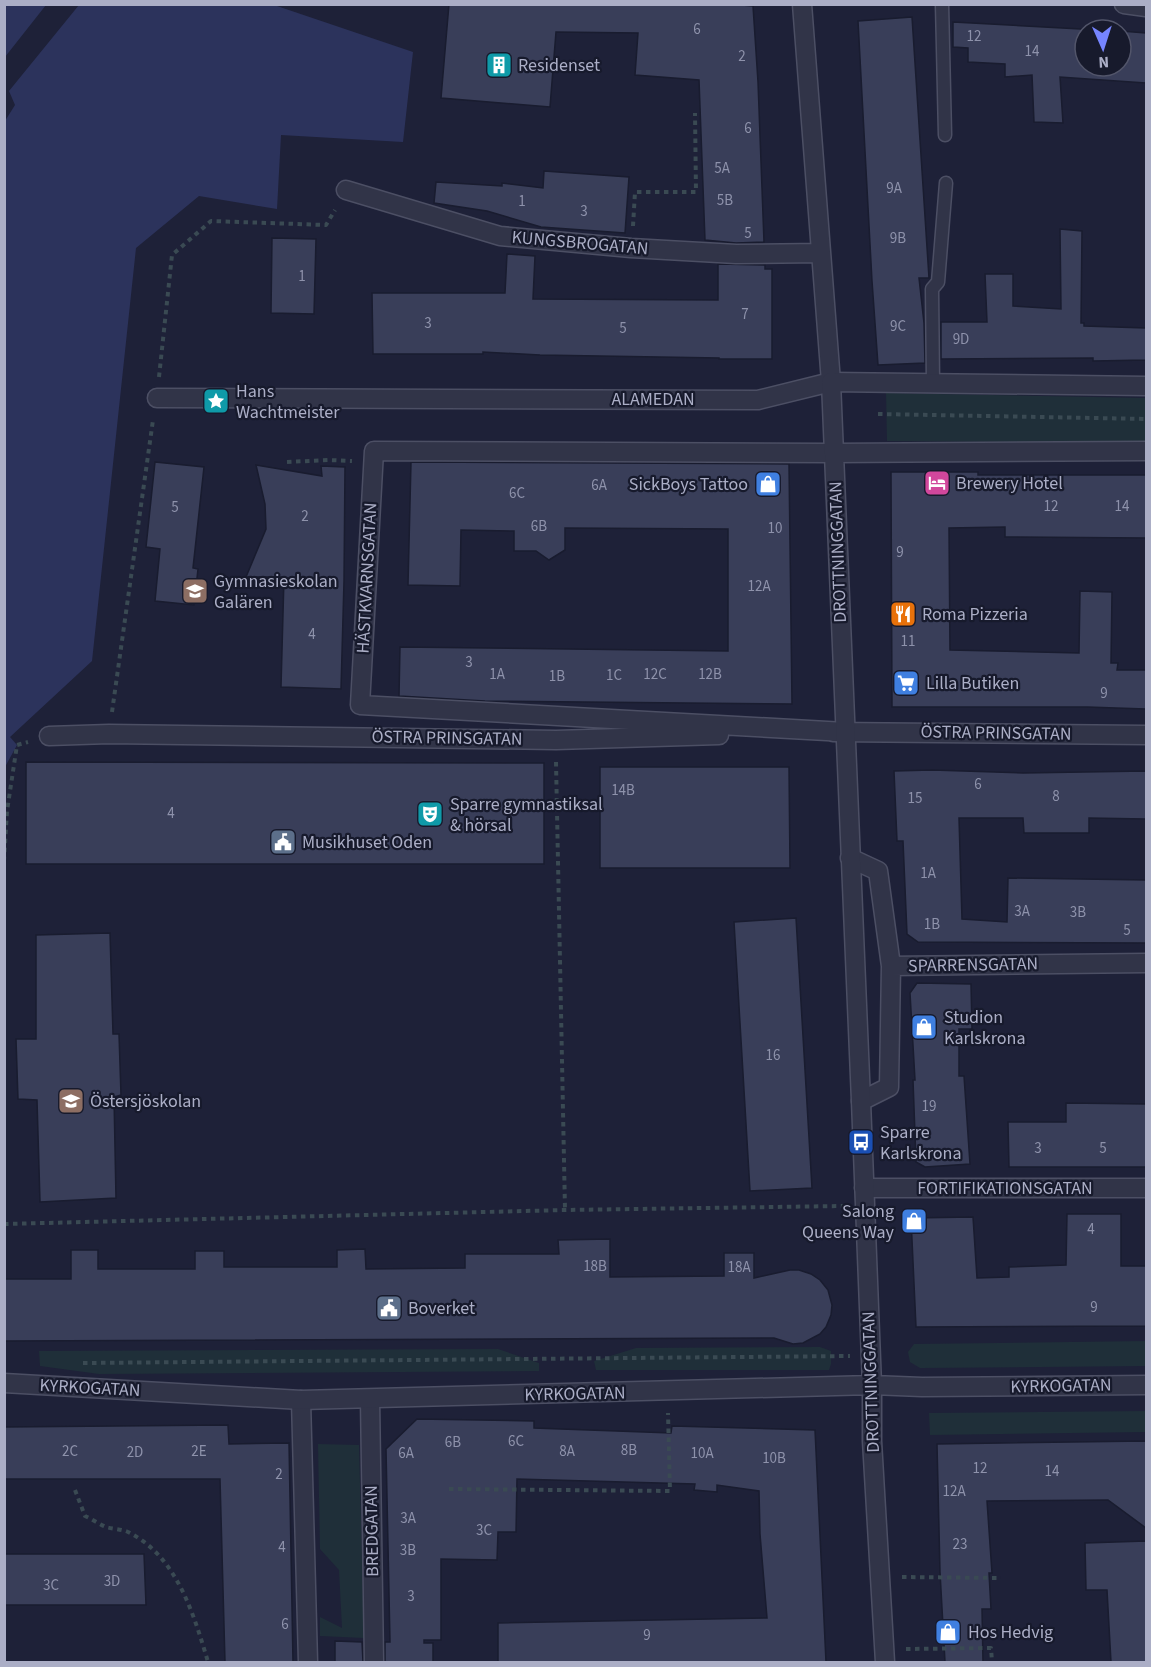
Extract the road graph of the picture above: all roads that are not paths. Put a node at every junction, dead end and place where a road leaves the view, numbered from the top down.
1 (802, 4) edge
2 (942, 4) edge
3 (1124, 4) edge
4 (1146, 7) edge
5 (945, 135) dead end
6 (946, 183) dead end
7 (346, 190) road end
8 (821, 253) junction
9 (831, 382) junction
10 (933, 383) junction
11 (1146, 386) edge
12 (157, 398) road end
13 (1146, 451) edge
14 (834, 453) junction
15 (360, 705) joint
16 (845, 732) junction
17 (1146, 735) edge
18 (49, 736) road end
19 (850, 858) junction
20 (1146, 963) edge
21 (891, 966) junction
22 (861, 1101) junction
23 (1146, 1188) edge
24 (864, 1197) junction
25 (4, 1383) edge
26 (872, 1385) junction
27 (1146, 1385) edge
28 (370, 1399) junction
29 (301, 1400) junction
30 (884, 1656) edge
31 (308, 1662) edge
32 (374, 1662) edge

1 - 8 street, DROTTNINGGATAN
2 - 5 lane
3 - 4 street
6 - 10 lane
7 - 8 street, KUNGSBROGATAN
8 - 9 street, DROTTNINGGATAN
9 - 10 street, ALAMEDAN
9 - 12 street, ALAMEDAN
9 - 14 street, DROTTNINGGATAN
10 - 11 street, ALAMEDAN
13 - 14 street
14 - 15 street, HÄSTKVARNSGATAN
14 - 16 street, DROTTNINGGATAN
15 - 16 street, ÖSTRA PRINSGATAN
16 - 17 street, ÖSTRA PRINSGATAN
16 - 18 street, ÖSTRA PRINSGATAN
16 - 19 street, DROTTNINGGATAN
19 - 21 street, SPARRENSGATAN
19 - 22 street, DROTTNINGGATAN
20 - 21 street, SPARRENSGATAN
21 - 22 street
22 - 24 street, DROTTNINGGATAN
23 - 24 street, FORTIFIKATIONSGATAN
24 - 26 street, DROTTNINGGATAN
25 - 29 street, KYRKOGATAN
26 - 27 street, KYRKOGATAN
26 - 28 street, KYRKOGATAN
26 - 30 street, DROTTNINGGATAN
28 - 29 street, KYRKOGATAN
28 - 32 street, BREDGATAN
29 - 31 street

